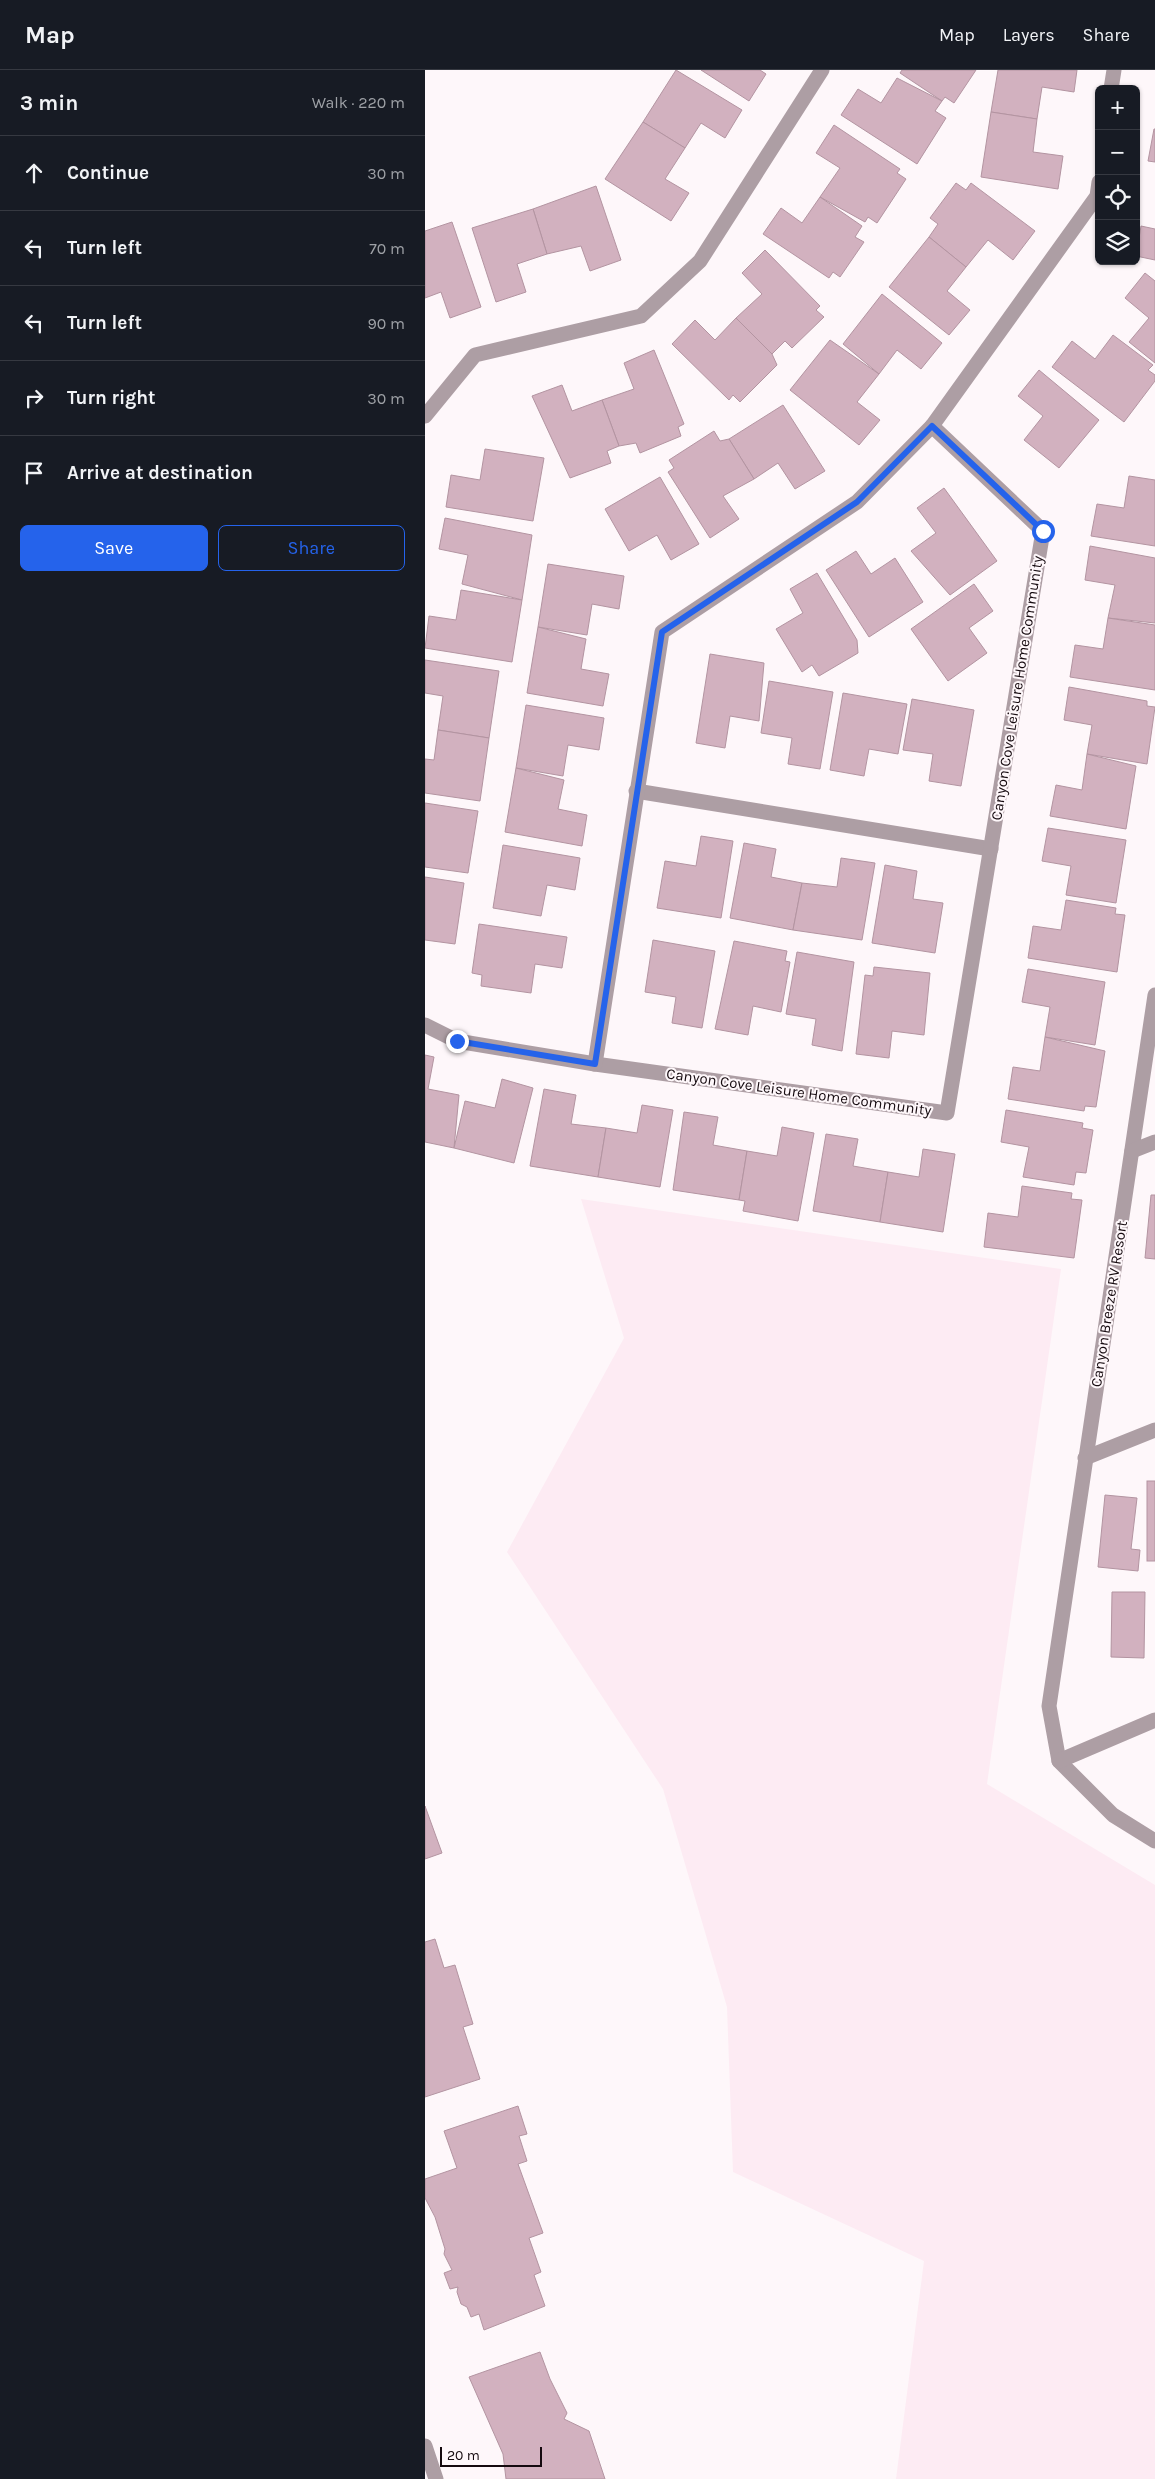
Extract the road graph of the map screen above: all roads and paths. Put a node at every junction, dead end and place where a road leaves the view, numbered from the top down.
1 (822, 70) edge
2 (1114, 70) edge
3 (1112, 85) edge
4 (1095, 199) edge
5 (425, 416) edge
6 (932, 426) junction
7 (636, 790) junction
8 (991, 848) junction
9 (1155, 995) edge
10 (425, 1025) edge
11 (595, 1064) junction
12 (1155, 1142) edge
13 (1132, 1151) junction
14 (1155, 1430) edge
15 (1085, 1458) junction
16 (1155, 1720) edge
17 (1059, 1760) junction
18 (1155, 1841) edge
19 (425, 2446) edge
20 (437, 2479) edge

1 - 5 street
2 - 3 street
4 - 6 street
6 - 7 street
6 - 8 street, Canyon Cove Leisure Home Community
7 - 8 street
7 - 11 street
8 - 11 street, Canyon Cove Leisure Home Community
9 - 13 street, Canyon Breeze RV Resort
10 - 11 street, Canyon Cove Leisure Home Community
12 - 13 street
13 - 15 street, Canyon Breeze RV Resort
14 - 15 street
15 - 17 street, Canyon Breeze RV Resort
16 - 17 street
17 - 18 street
19 - 20 street

